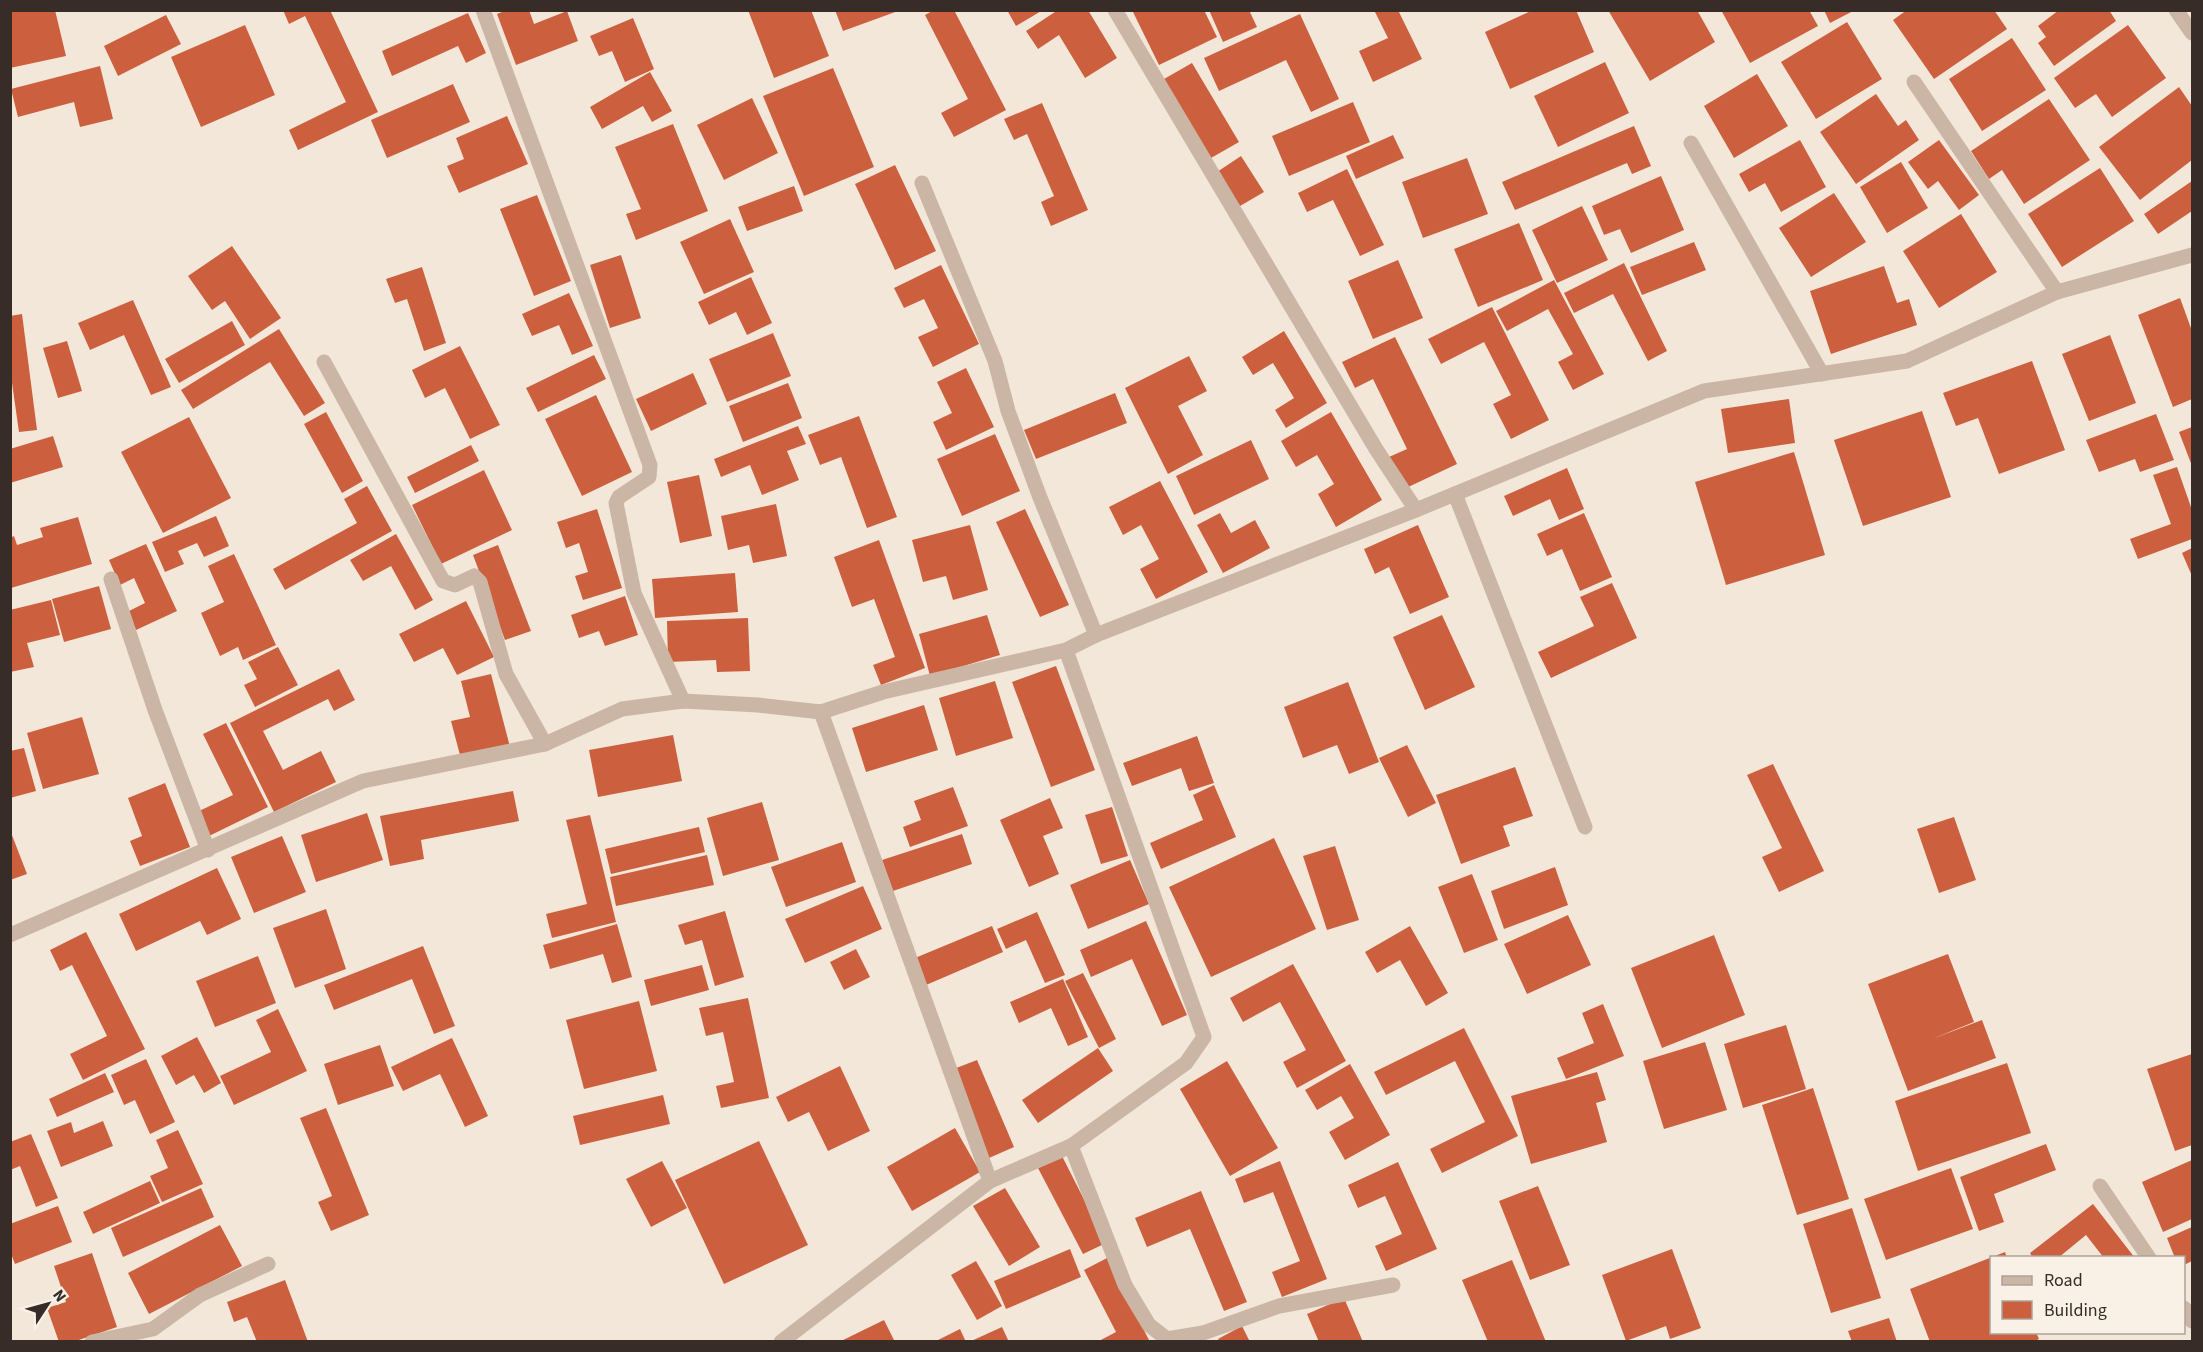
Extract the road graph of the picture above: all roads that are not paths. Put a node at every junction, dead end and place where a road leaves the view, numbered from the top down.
1 (483, 10) edge
2 (1115, 10) edge
3 (2176, 10) edge
4 (2193, 33) edge
5 (1914, 82) dead end
6 (1691, 143) dead end
7 (922, 183) dead end
8 (2193, 255) edge
9 (2057, 292) junction
10 (324, 362) dead end
11 (1822, 374) junction
12 (1455, 494) junction
13 (1416, 510) junction
14 (111, 579) dead end
15 (1096, 635) junction
16 (1066, 650) junction
17 (683, 700) junction
18 (821, 712) junction
19 (545, 744) junction
20 (1586, 827) dead end
21 (208, 850) junction
22 (10, 935) edge
23 (1071, 1146) junction
24 (990, 1181) junction
25 (2100, 1186) dead end
26 (2148, 1256) edge
27 (268, 1264) dead end
28 (1393, 1284) dead end
29 (1205, 1337) edge
30 (92, 1341) edge
31 (781, 1341) edge

1 - 17 street
2 - 13 street
3 - 4 street
5 - 9 street
6 - 11 street
7 - 15 street
8 - 9 street
9 - 11 street
10 - 19 street
11 - 12 street
12 - 13 street
12 - 20 street
13 - 15 street
14 - 21 street
15 - 16 street
16 - 18 street
16 - 23 street
17 - 18 street
17 - 19 street
18 - 24 street
19 - 21 street
21 - 22 street
23 - 24 street
23 - 29 street
24 - 31 street
25 - 26 street
27 - 30 street
28 - 29 street

